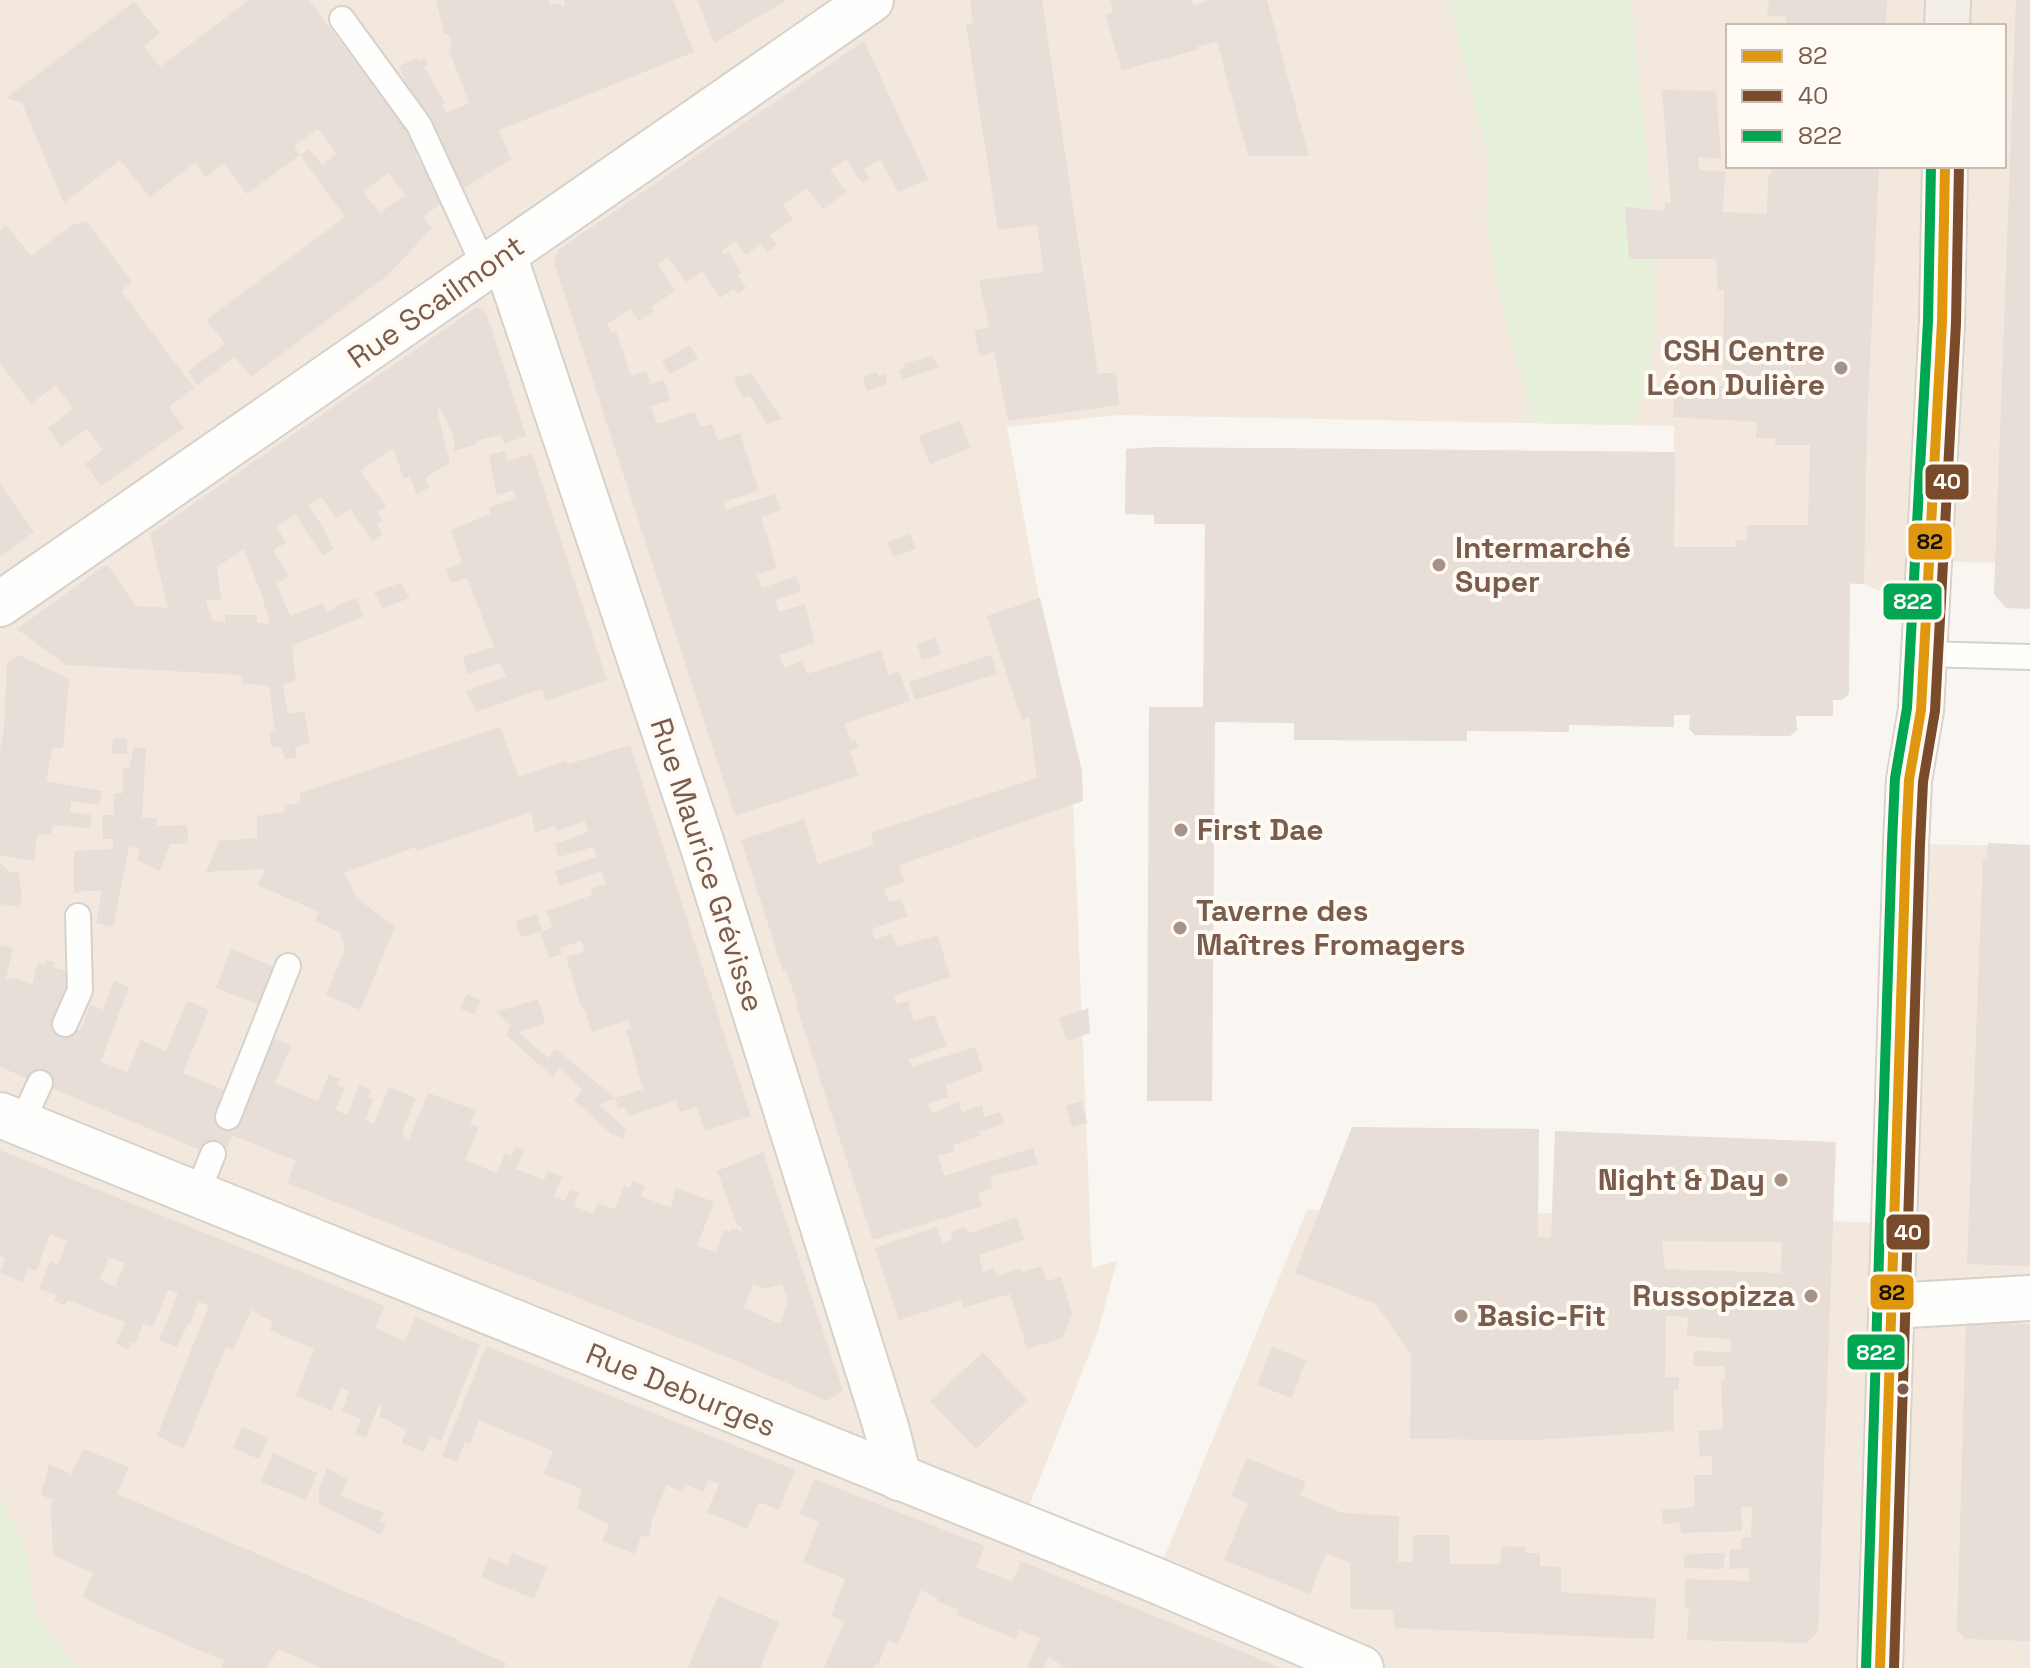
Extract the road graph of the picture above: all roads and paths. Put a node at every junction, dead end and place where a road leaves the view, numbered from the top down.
1 (871, 0) edge
2 (1948, 0) edge
3 (342, 19) dead end
4 (1947, 24) edge
5 (1945, 168) edge
6 (494, 262) junction
7 (0, 604) edge
8 (1923, 654) junction
9 (2030, 657) edge
10 (78, 916) dead end
11 (288, 966) dead end
12 (65, 1024) dead end
13 (40, 1083) dead end
14 (228, 1117) dead end
15 (11, 1119) edge
16 (213, 1154) dead end
17 (197, 1194) junction
18 (2030, 1298) edge
19 (1892, 1306) junction
20 (899, 1478) junction
21 (1361, 1668) edge
22 (1880, 1668) edge

1 - 6 street, Rue Scailmont
2 - 4 main road
3 - 6 lane
5 - 8 main road
6 - 7 street, Rue Scailmont
6 - 20 street, Rue Maurice Grévisse
8 - 9 lane
8 - 19 main road
10 - 12 lane
11 - 14 lane
13 - 15 lane
15 - 17 street, Rue Deburges
16 - 17 lane
17 - 20 street, Rue Deburges
18 - 19 street
19 - 22 main road
20 - 21 street, Rue Deburges

